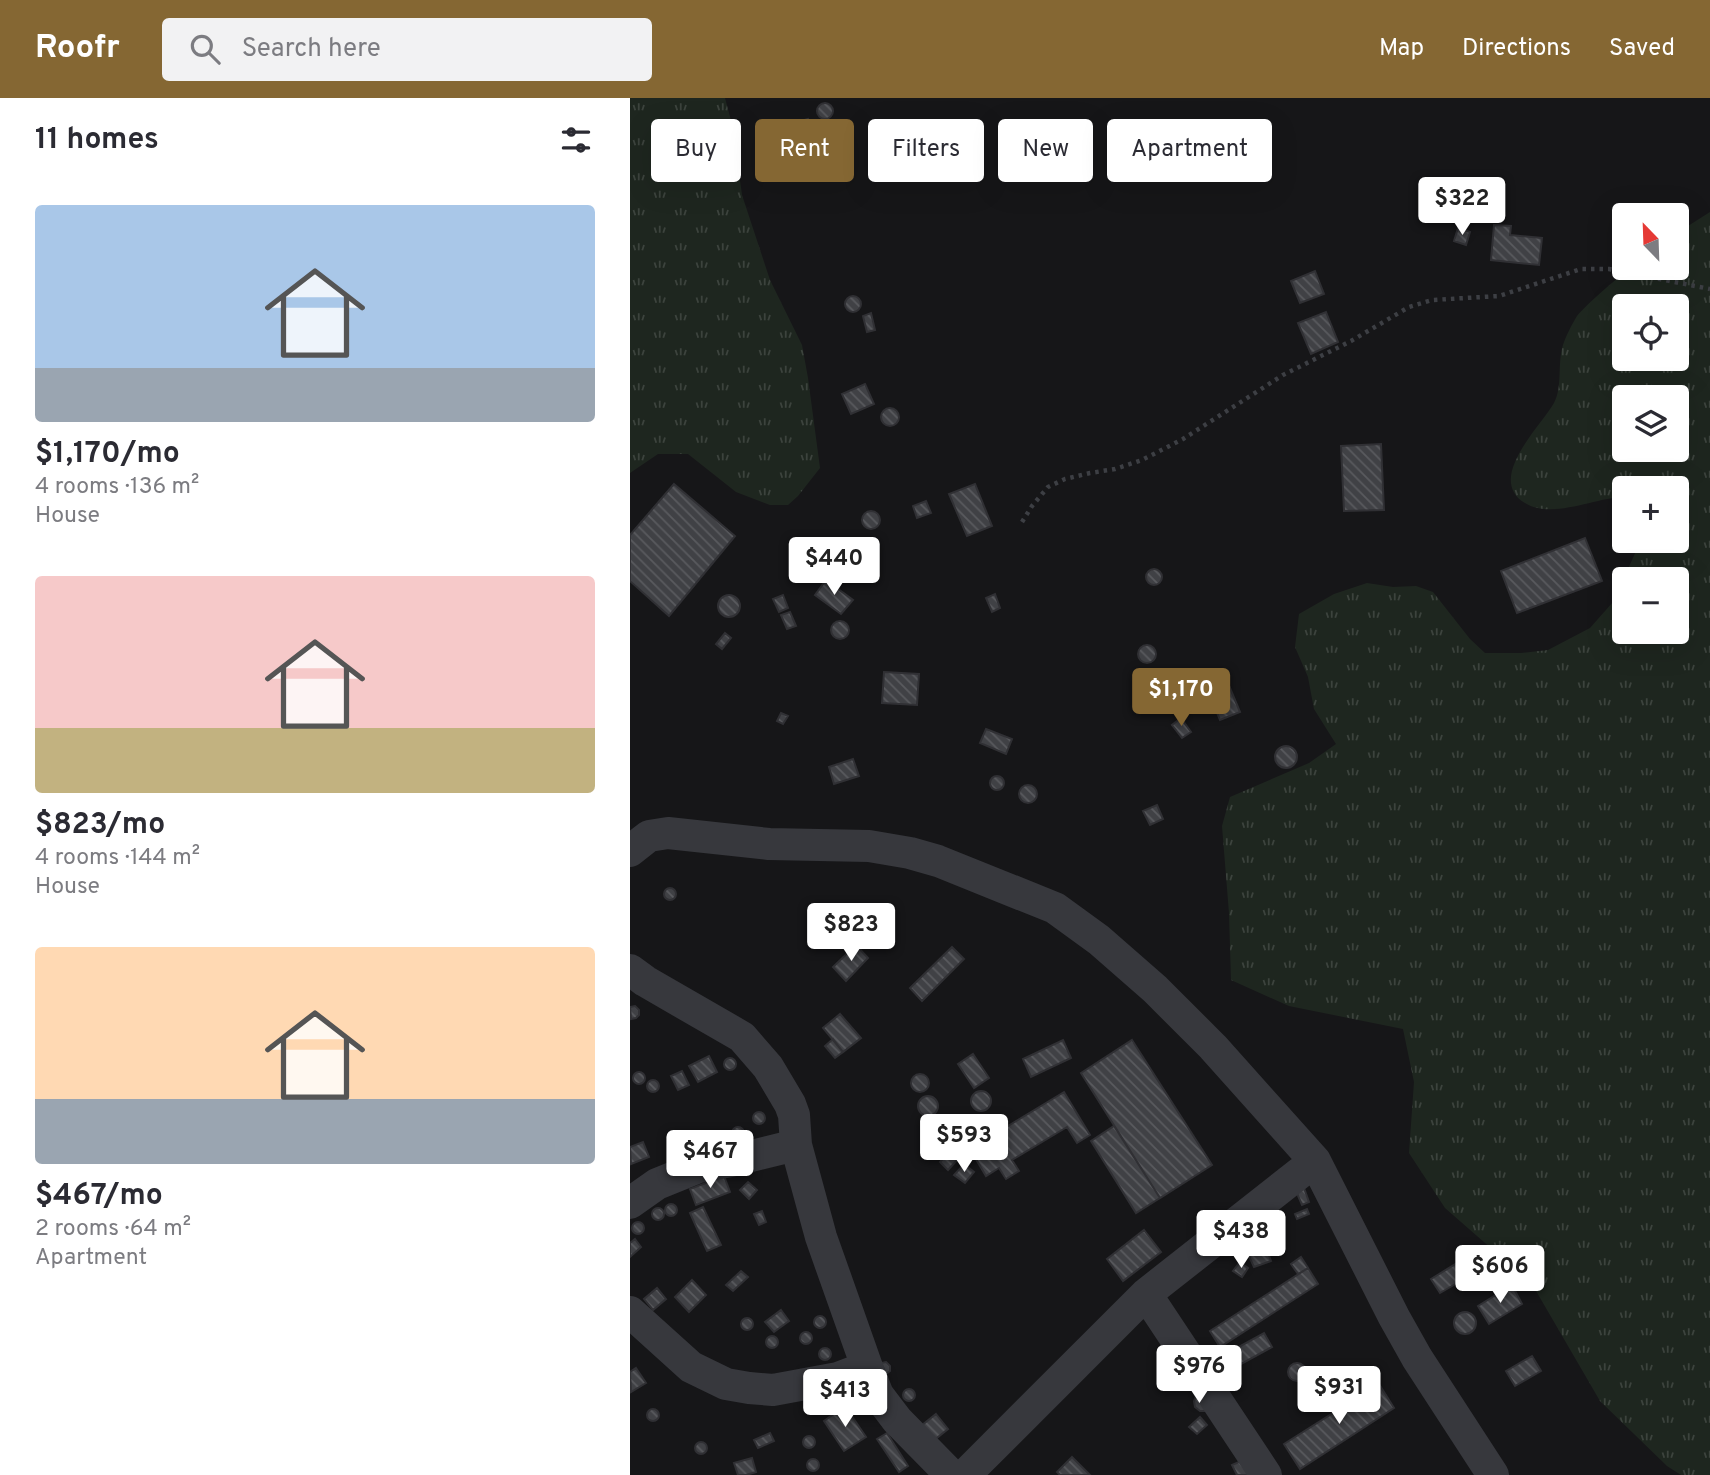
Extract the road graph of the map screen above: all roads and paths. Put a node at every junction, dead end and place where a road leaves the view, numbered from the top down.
1 (1710, 289) edge
2 (1022, 522) dead end
3 (630, 851) edge
4 (630, 970) edge
5 (796, 1146) junction
6 (1315, 1161) junction
7 (630, 1203) edge
8 (1146, 1294) junction
9 (630, 1312) edge
10 (867, 1367) junction
11 (951, 1475) edge
12 (965, 1475) edge
13 (1266, 1475) edge
14 (1493, 1475) edge

1 - 2 path
3 - 6 street
4 - 5 street
5 - 7 street
5 - 10 street
6 - 8 street
6 - 14 street
8 - 12 street
8 - 13 street
9 - 10 street
10 - 11 street

